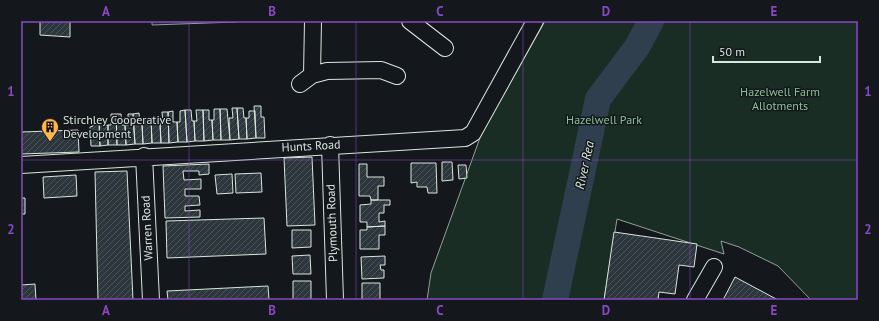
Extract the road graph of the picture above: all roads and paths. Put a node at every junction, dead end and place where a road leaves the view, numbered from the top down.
1 (313, 21) edge
2 (410, 21) edge
3 (535, 21) edge
4 (445, 48) dead end
5 (397, 76) dead end
6 (330, 145) junction
7 (144, 156) junction
8 (21, 165) edge
9 (714, 267) dead end
10 (151, 300) edge
11 (335, 300) edge
12 (695, 300) edge

1 - 5 street
2 - 4 street
3 - 6 street, Hunts Road
6 - 7 street, Hunts Road
6 - 11 street, Plymouth Road
7 - 8 street, Hunts Road
7 - 10 street, Warren Road
9 - 12 street

